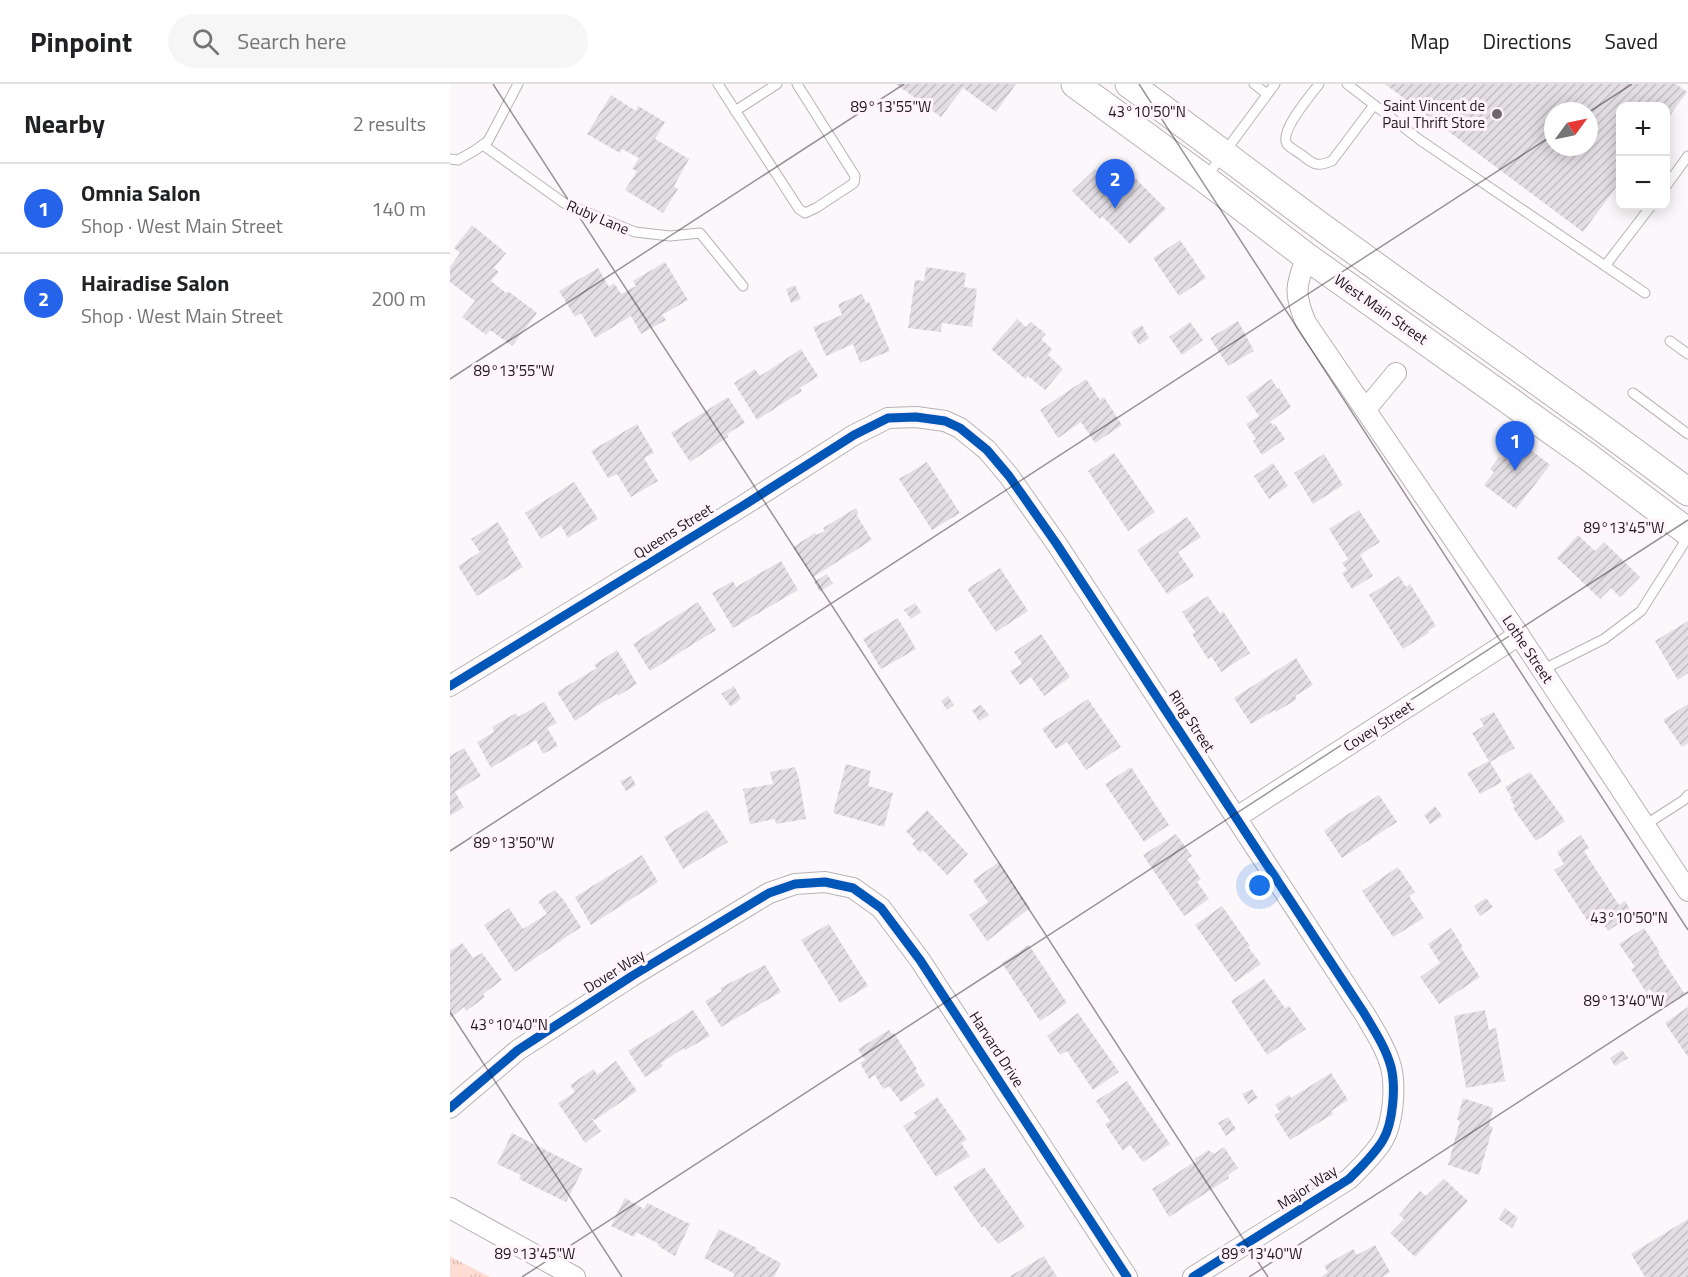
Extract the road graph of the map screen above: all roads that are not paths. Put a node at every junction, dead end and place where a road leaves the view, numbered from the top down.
1 (519, 84) edge
2 (718, 84) edge
3 (777, 84) edge
4 (797, 84) edge
5 (1075, 84) edge
6 (1129, 84) edge
7 (1254, 84) edge
8 (1275, 84) edge
9 (1319, 84) edge
10 (1347, 84) edge
11 (1267, 94) junction
12 (1374, 105) junction
13 (735, 111) junction
14 (483, 145) junction
15 (1224, 153) junction
16 (1688, 156) edge
17 (450, 159) edge
18 (1205, 179) junction
19 (1670, 179) edge
20 (1648, 210) edge
21 (1307, 257) junction
22 (1605, 266) junction
23 (743, 286) dead end
24 (1645, 293) dead end
25 (1670, 341) dead end
26 (1688, 354) edge
27 (1396, 373) dead end
28 (1633, 393) dead end
29 (1366, 409) junction
30 (916, 417) joint
31 (1688, 434) edge
32 (1688, 492) edge
33 (1688, 532) edge
34 (1688, 537) edge
35 (1519, 635) junction
36 (1542, 670) junction
37 (450, 686) edge
38 (1688, 795) edge
39 (1237, 817) junction
40 (1645, 825) junction
41 (807, 883) joint
42 (1688, 891) edge
43 (1393, 1088) joint
44 (450, 1108) edge
45 (450, 1208) edge
46 (575, 1277) edge
47 (1127, 1277) edge
48 (1193, 1277) edge

1 - 14 lane
2 - 13 lane
3 - 13 lane
4 - 13 lane
5 - 18 main road, West Main Street
6 - 15 main road
7 - 11 lane
8 - 11 lane
9 - 12 lane
10 - 12 lane
11 - 15 lane
12 - 22 lane
14 - 17 lane
14 - 23 lane, Ruby Lane
15 - 18 lane
15 - 32 main road
16 - 19 lane
18 - 21 main road, West Main Street
20 - 22 lane
21 - 29 street, Lothe Street
21 - 33 main road, West Main Street
22 - 24 lane
25 - 26 lane
27 - 29 street
28 - 31 lane
29 - 35 street, Lothe Street
30 - 37 street, Queens Street
30 - 39 street, Ring Street
34 - 36 lane
35 - 36 street, Lothe Street
35 - 39 street, Covey Street
36 - 40 street, Lothe Street
38 - 40 lane
39 - 43 street, Ring Street
40 - 42 street, Lothe Street
41 - 44 street, Dover Way
41 - 47 street, Harvard Drive
43 - 48 street, Major Way
45 - 46 street

